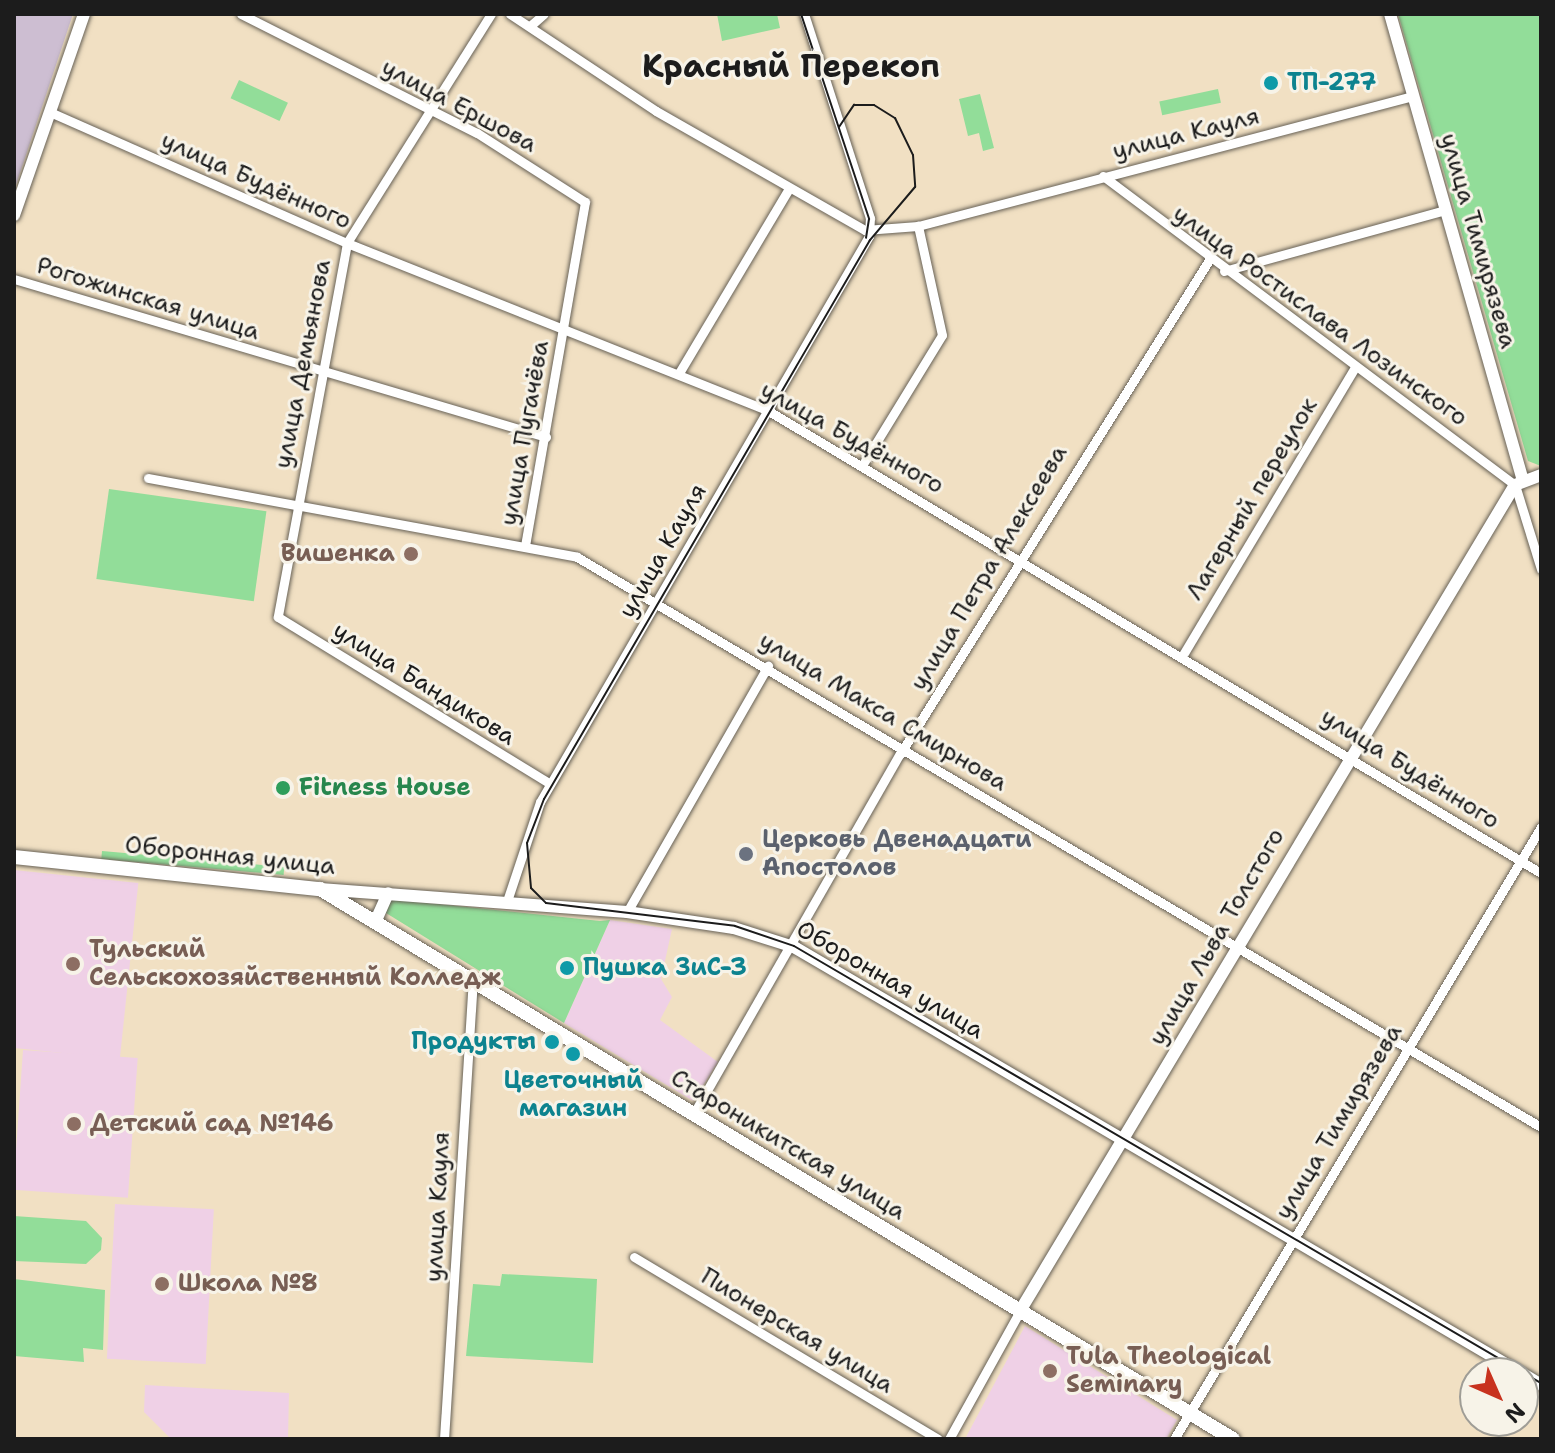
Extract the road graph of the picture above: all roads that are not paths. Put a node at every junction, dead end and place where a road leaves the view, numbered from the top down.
1 (84, 14) edge
2 (241, 14) edge
3 (491, 14) edge
4 (510, 14) edge
5 (544, 14) edge
6 (804, 14) edge
7 (1390, 14) edge
8 (530, 26) junction
9 (1413, 96) junction
10 (428, 111) junction
11 (52, 113) junction
12 (1103, 176) junction
13 (788, 190) junction
14 (1445, 210) junction
15 (14, 215) edge
16 (918, 226) junction
17 (873, 229) junction
18 (347, 243) junction
19 (1209, 260) junction
20 (1224, 271) junction
21 (14, 279) edge
22 (564, 328) junction
23 (1355, 367) junction
24 (323, 373) junction
25 (679, 373) junction
26 (767, 410) junction
27 (546, 437) junction
28 (863, 464) junction
29 (1541, 475) edge
30 (148, 478) dead end
31 (1519, 482) junction
32 (294, 507) junction
33 (525, 545) junction
34 (1020, 557) junction
35 (1541, 569) edge
36 (656, 603) junction
37 (278, 617) joint
38 (1184, 653) junction
39 (768, 666) junction
40 (903, 749) junction
41 (1351, 754) junction
42 (550, 784) junction
43 (1541, 827) edge
44 (14, 857) edge
45 (1520, 861) junction
46 (1541, 873) edge
47 (320, 889) junction
48 (388, 893) junction
49 (507, 901) junction
50 (627, 912) junction
51 (377, 918) junction
52 (1236, 943) junction
53 (794, 947) junction
54 (473, 979) junction
55 (1407, 1050) junction
56 (694, 1113) junction
57 (1541, 1127) edge
58 (1123, 1142) junction
59 (1294, 1240) junction
60 (634, 1257) dead end
61 (1020, 1311) junction
62 (1493, 1357) edge
63 (1190, 1413) junction
64 (444, 1439) edge
65 (938, 1439) edge
66 (949, 1439) edge
67 (1174, 1439) edge
68 (1233, 1439) edge

1 - 11 street
2 - 10 street, улица Ершова
3 - 10 street, улица Демьянова
4 - 8 street
5 - 8 street
6 - 17 street
7 - 9 street, улица Тимирязева
8 - 13 street
9 - 12 street, улица Кауля
9 - 14 street, улица Тимирязева
10 - 18 street, улица Демьянова
10 - 22 street, улица Ершова
11 - 15 street
11 - 18 street, улица Будённого
12 - 16 street, улица Кауля
12 - 19 street, улица Ростислава Лозинского
13 - 17 street
13 - 25 street
14 - 20 street
14 - 31 street, улица Тимирязева
16 - 17 street, улица Кауля
16 - 28 street
17 - 26 street, улица Кауля
18 - 22 street, улица Будённого
18 - 24 street, улица Демьянова
19 - 20 street, улица Ростислава Лозинского
19 - 34 street, улица Петра Алексеева
20 - 23 street, улица Ростислава Лозинского
21 - 24 street, Рогожинская улица
22 - 25 street, улица Будённого
22 - 27 street, улица Пугачёва
23 - 31 street, улица Ростислава Лозинского
23 - 38 street, Лагерный переулок
24 - 27 street, Рогожинская улица
24 - 32 street, улица Демьянова
25 - 26 street, улица Будённого
26 - 28 street, улица Будённого
26 - 36 street, улица Кауля
27 - 33 street, улица Пугачёва
28 - 34 street, улица Будённого
29 - 31 street
30 - 32 street, улица Макса Смирнова
31 - 35 street, улица Тимирязева
31 - 41 street, улица Льва Толстого
32 - 33 street, улица Макса Смирнова
32 - 37 street, улица Демьянова
33 - 36 street, улица Макса Смирнова
34 - 38 street, улица Будённого
34 - 40 street, улица Петра Алексеева
36 - 39 street, улица Макса Смирнова
36 - 42 street, улица Кауля
37 - 42 street, улица Бандикова
38 - 41 street, улица Будённого
39 - 40 street, улица Макса Смирнова
39 - 50 street
40 - 52 street, улица Макса Смирнова
40 - 53 street, улица Петра Алексеева
41 - 45 street, улица Будённого
41 - 52 street, улица Льва Толстого
42 - 49 street, улица Кауля
43 - 45 street, улица Тимирязева
44 - 47 main road, Оборонная улица
45 - 46 street, улица Будённого
45 - 55 street, улица Тимирязева
47 - 48 street, Оборонная улица
47 - 51 main road, Староникитская улица
48 - 49 street, Оборонная улица
48 - 51 street
49 - 50 street, Оборонная улица
50 - 53 street, Оборонная улица
51 - 54 main road, Староникитская улица
52 - 55 street, улица Макса Смирнова
52 - 58 street, улица Льва Толстого
53 - 56 street, улица Петра Алексеева
53 - 58 street, Оборонная улица
54 - 56 main road, Староникитская улица
54 - 64 street, улица Кауля
55 - 57 street, улица Макса Смирнова
55 - 59 street, улица Тимирязева
56 - 61 main road, Староникитская улица
58 - 59 street, Оборонная улица
58 - 61 street, улица Льва Толстого
59 - 62 street, Оборонная улица
59 - 63 street, улица Тимирязева
60 - 65 street, Пионерская улица
61 - 63 main road, Староникитская улица
61 - 66 street, улица Льва Толстого
63 - 67 street, улица Тимирязева
63 - 68 main road, Староникитская улица

